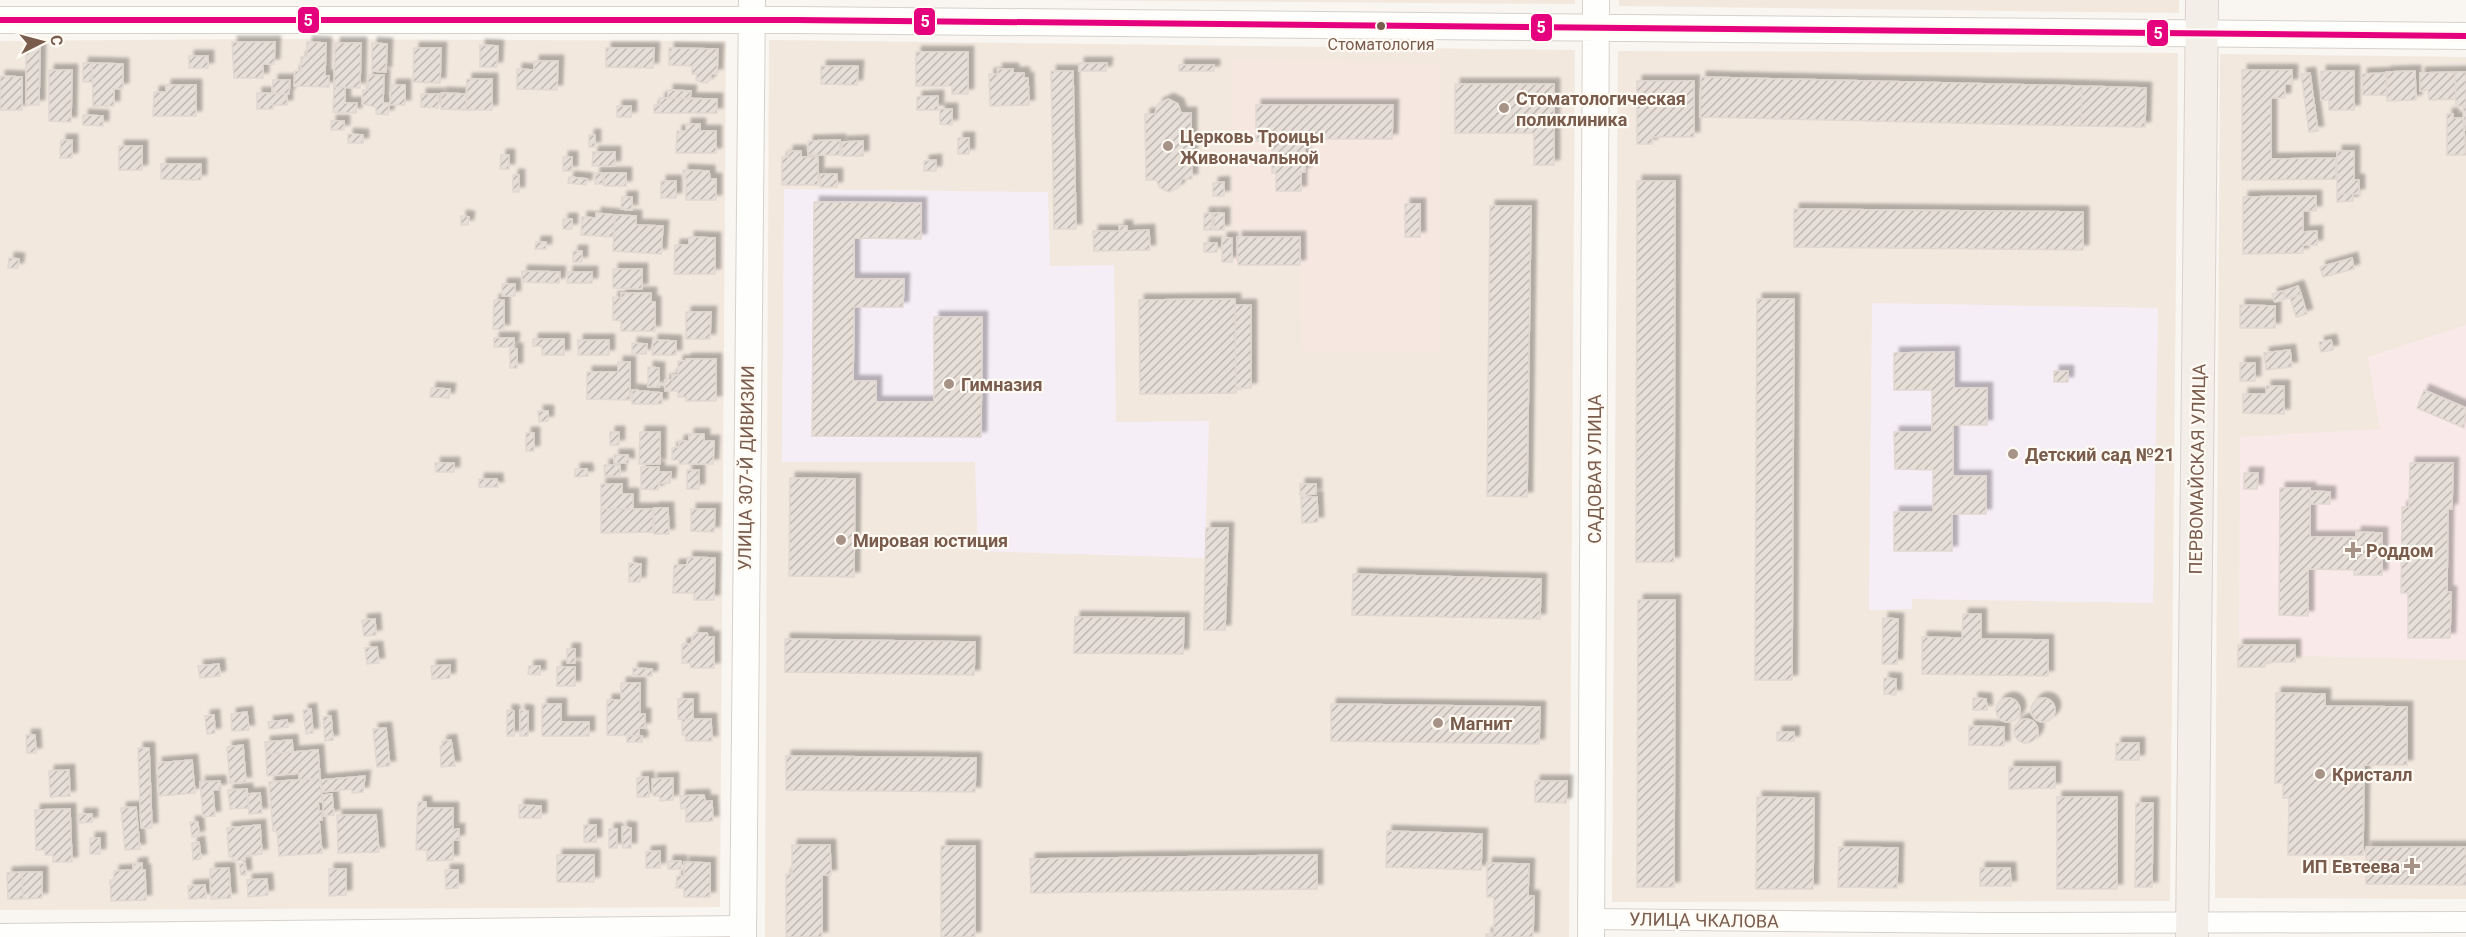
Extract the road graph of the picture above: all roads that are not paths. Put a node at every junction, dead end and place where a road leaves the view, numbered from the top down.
1 (1596, 0) edge
2 (2202, 0) edge
3 (752, 10) edge
4 (0, 20) edge
5 (1596, 28) junction
6 (2202, 34) junction
7 (2466, 36) edge
8 (2466, 922) edge
9 (1591, 928) edge
10 (2192, 930) edge
11 (743, 932) edge
12 (0, 934) edge
13 (73, 936) edge

1 - 5 street, САДОВАЯ УЛИЦА
2 - 6 main road, ПЕРВОМАЙСКАЯ УЛИЦА
3 - 4 street
3 - 5 street
3 - 11 street, УЛИЦА 307-Й ДИВИЗИИ
5 - 6 street
5 - 9 street, САДОВАЯ УЛИЦА
6 - 7 street
6 - 10 main road, ПЕРВОМАЙСКАЯ УЛИЦА
8 - 10 street, УЛИЦА ЧКАЛОВА
9 - 10 street, УЛИЦА ЧКАЛОВА
11 - 13 street
12 - 13 street

